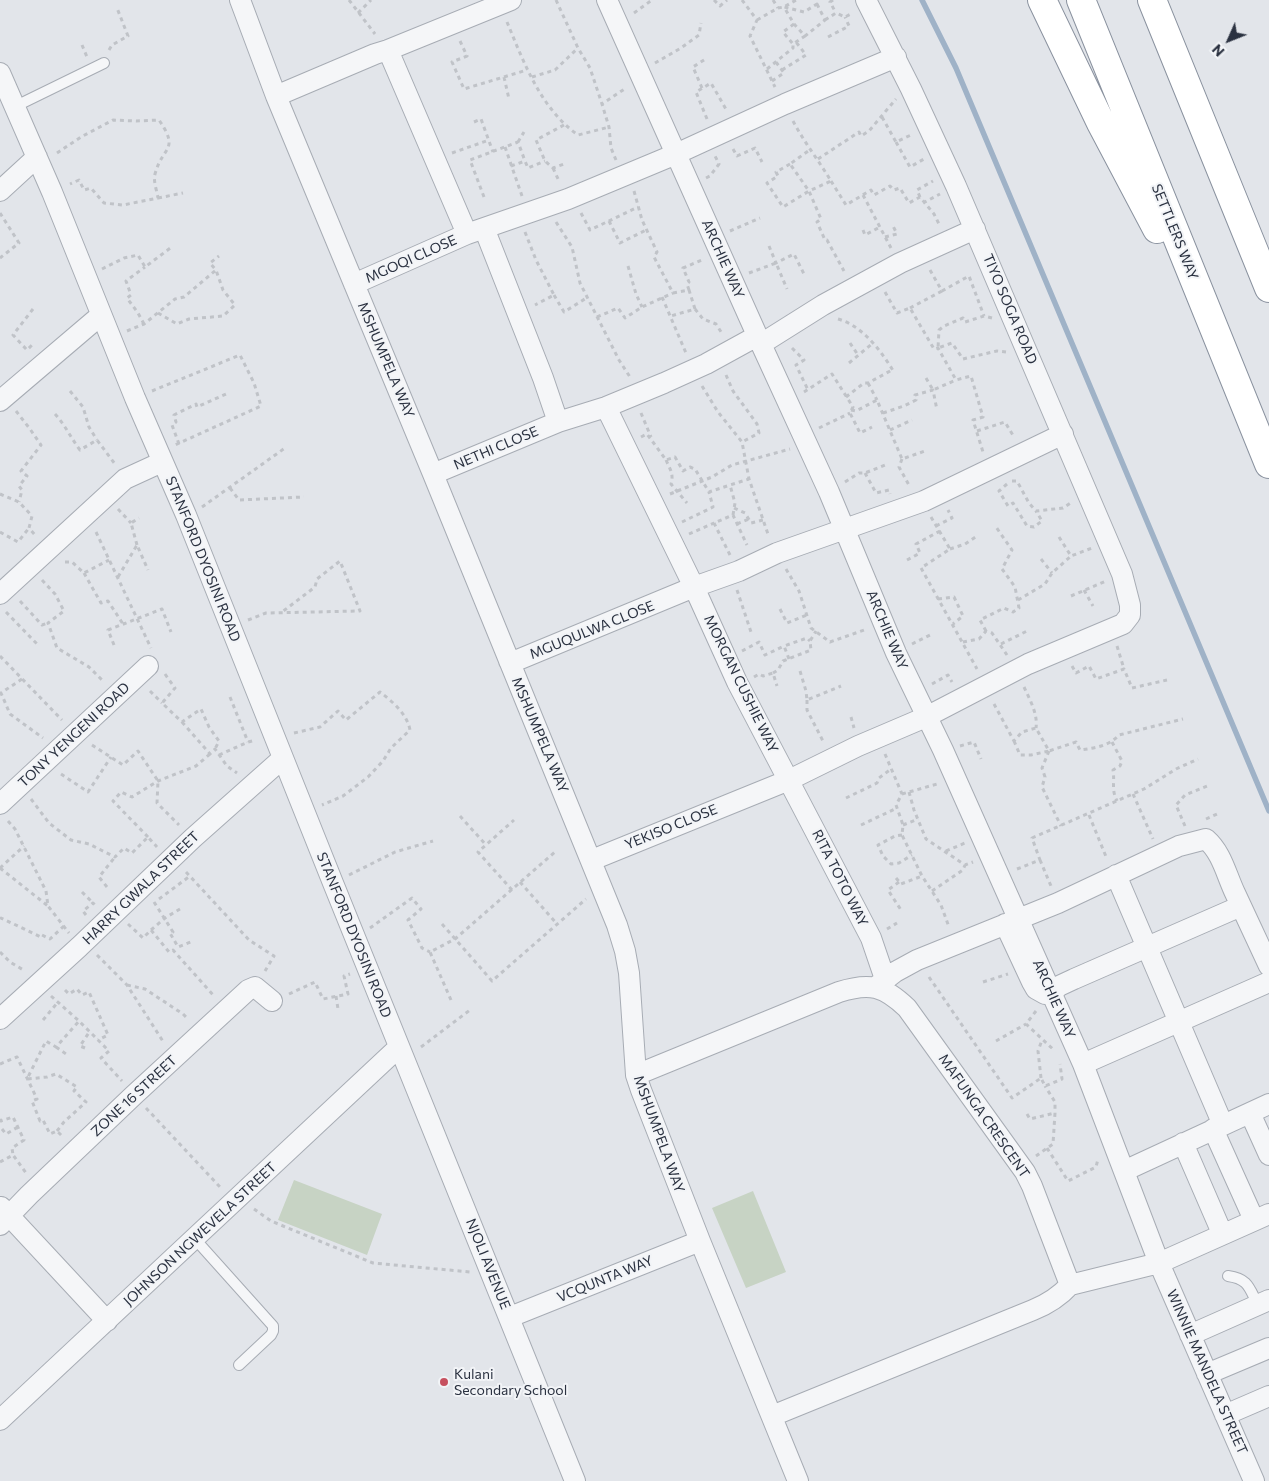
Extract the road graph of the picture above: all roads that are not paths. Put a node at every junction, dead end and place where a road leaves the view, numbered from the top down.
1 (240, 0) edge
2 (607, 0) edge
3 (1042, 0) edge
4 (1081, 0) edge
5 (1152, 0) edge
6 (1171, 0) edge
7 (505, 2) edge
8 (867, 3) edge
9 (381, 52) junction
10 (896, 57) junction
11 (104, 62) road end
12 (0, 73) edge
13 (276, 96) junction
14 (16, 106) junction
15 (1214, 151) junction
16 (676, 154) junction
17 (37, 157) junction
18 (0, 191) edge
19 (975, 228) junction
20 (475, 231) junction
21 (354, 284) junction
22 (1269, 288) edge
23 (101, 315) junction
24 (759, 340) junction
25 (1228, 366) junction
26 (2, 399) edge
27 (606, 407) junction
28 (558, 422) junction
29 (1063, 434) junction
30 (160, 456) junction
31 (1269, 464) edge
32 (433, 474) junction
33 (845, 529) junction
34 (694, 587) junction
35 (3, 590) edge
36 (1123, 624) joint
37 (509, 661) junction
38 (152, 662) road end
39 (926, 717) junction
40 (283, 758) junction
41 (789, 780) junction
42 (3, 810) edge
43 (592, 860) junction
44 (1116, 866) junction
45 (1241, 906) junction
46 (1012, 922) junction
47 (1147, 947) junction
48 (1269, 966) edge
49 (1269, 982) edge
50 (881, 983) junction
51 (1051, 994) junction
52 (272, 1001) road end
53 (0, 1019) edge
54 (1179, 1022) junction
55 (402, 1053) junction
56 (1083, 1064) junction
57 (636, 1074) junction
58 (1269, 1104) edge
59 (1250, 1112) junction
60 (1218, 1127) junction
61 (1183, 1143) junction
62 (1269, 1155) edge
63 (1124, 1171) junction
64 (3, 1216) edge
65 (1264, 1221) edge
66 (1222, 1234) junction
67 (195, 1239) junction
68 (700, 1242) junction
69 (1159, 1263) junction
70 (1228, 1276) dead end
71 (1070, 1285) junction
72 (1263, 1303) edge
73 (510, 1317) junction
74 (107, 1321) junction
75 (1190, 1335) junction
76 (1269, 1348) edge
77 (239, 1365) dead end
78 (1207, 1374) junction
79 (1269, 1396) edge
80 (1225, 1415) junction
81 (772, 1416) junction
82 (0, 1420) edge
83 (1269, 1480) edge
84 (575, 1481) edge
85 (798, 1481) edge
86 (1254, 1481) edge
87 (1266, 1481) edge

1 - 13 street, MSHUMPELA WAY
2 - 16 street, ARCHIE WAY
3 - 25 highway
4 - 25 highway, SETTLERS WAY
5 - 15 highway
6 - 15 highway
7 - 9 street
8 - 10 street, TIYO SOGA ROAD
9 - 13 street
9 - 20 street
10 - 16 street, MGOQI CLOSE
10 - 19 street, TIYO SOGA ROAD
11 - 14 lane
12 - 14 street, STANFORD DYOSINI ROAD
13 - 21 street, MSHUMPELA WAY
14 - 17 street, STANFORD DYOSINI ROAD
15 - 22 highway
16 - 20 street, MGOQI CLOSE
16 - 24 street, ARCHIE WAY
17 - 18 street
17 - 23 street, STANFORD DYOSINI ROAD
19 - 24 street, NETHI CLOSE
19 - 29 street, TIYO SOGA ROAD
20 - 21 street, MGOQI CLOSE
20 - 28 street
21 - 32 street, MSHUMPELA WAY
23 - 26 street
23 - 30 street, STANFORD DYOSINI ROAD
24 - 27 street, NETHI CLOSE
24 - 33 street, ARCHIE WAY
25 - 31 highway, SETTLERS WAY
27 - 28 street, NETHI CLOSE
27 - 34 street, MORGAN CUSHIE WAY
28 - 32 street, NETHI CLOSE
29 - 33 street, MGUQULWA CLOSE
29 - 36 street, TIYO SOGA ROAD
30 - 35 street
30 - 40 street, STANFORD DYOSINI ROAD
32 - 37 street, MSHUMPELA WAY
33 - 34 street, MGUQULWA CLOSE
33 - 39 street, ARCHIE WAY
34 - 37 street, MGUQULWA CLOSE
34 - 41 street, MORGAN CUSHIE WAY
36 - 39 street, YEKISO CLOSE
37 - 43 street, MSHUMPELA WAY
38 - 42 street, TONY YENGENI ROAD
39 - 41 street, YEKISO CLOSE
39 - 46 street, ARCHIE WAY
40 - 53 street, HARRY GWALA STREET
40 - 55 street, STANFORD DYOSINI ROAD
41 - 43 street, YEKISO CLOSE
41 - 50 street, RITA TOTO WAY
43 - 57 street, MSHUMPELA WAY
44 - 45 street
44 - 46 street
44 - 47 street
45 - 47 street
45 - 48 street
46 - 50 street
46 - 51 street, ARCHIE WAY
46 - 51 street
47 - 51 street
47 - 54 street
49 - 54 street
50 - 57 street
50 - 71 street, MAFUNGA CRESCENT
51 - 56 street, ARCHIE WAY
52 - 64 street, ZONE 16 STREET
54 - 56 street
54 - 60 street
55 - 67 street, JOHNSON NGWEVELA STREET
55 - 73 street, NJOLI AVENUE
56 - 63 street, ARCHIE WAY
57 - 68 street, MSHUMPELA WAY
58 - 59 street
59 - 60 street
59 - 62 street
60 - 61 street
60 - 65 street
61 - 63 street
61 - 66 street
63 - 69 street, ARCHIE WAY
64 - 74 street
65 - 66 street
66 - 69 street
67 - 74 street, JOHNSON NGWEVELA STREET
67 - 77 lane
68 - 73 street, VCQUNTA WAY
68 - 81 street, MSHUMPELA WAY
69 - 71 street
69 - 75 street, WINNIE MANDELA STREET
70 - 72 lane
71 - 81 street
72 - 75 street
73 - 84 street, NJOLI AVENUE
74 - 82 street, JOHNSON NGWEVELA STREET
75 - 78 street, WINNIE MANDELA STREET
76 - 78 street
78 - 80 street, WINNIE MANDELA STREET
79 - 80 street
80 - 86 street, WINNIE MANDELA STREET
81 - 85 street, MSHUMPELA WAY
83 - 87 street

